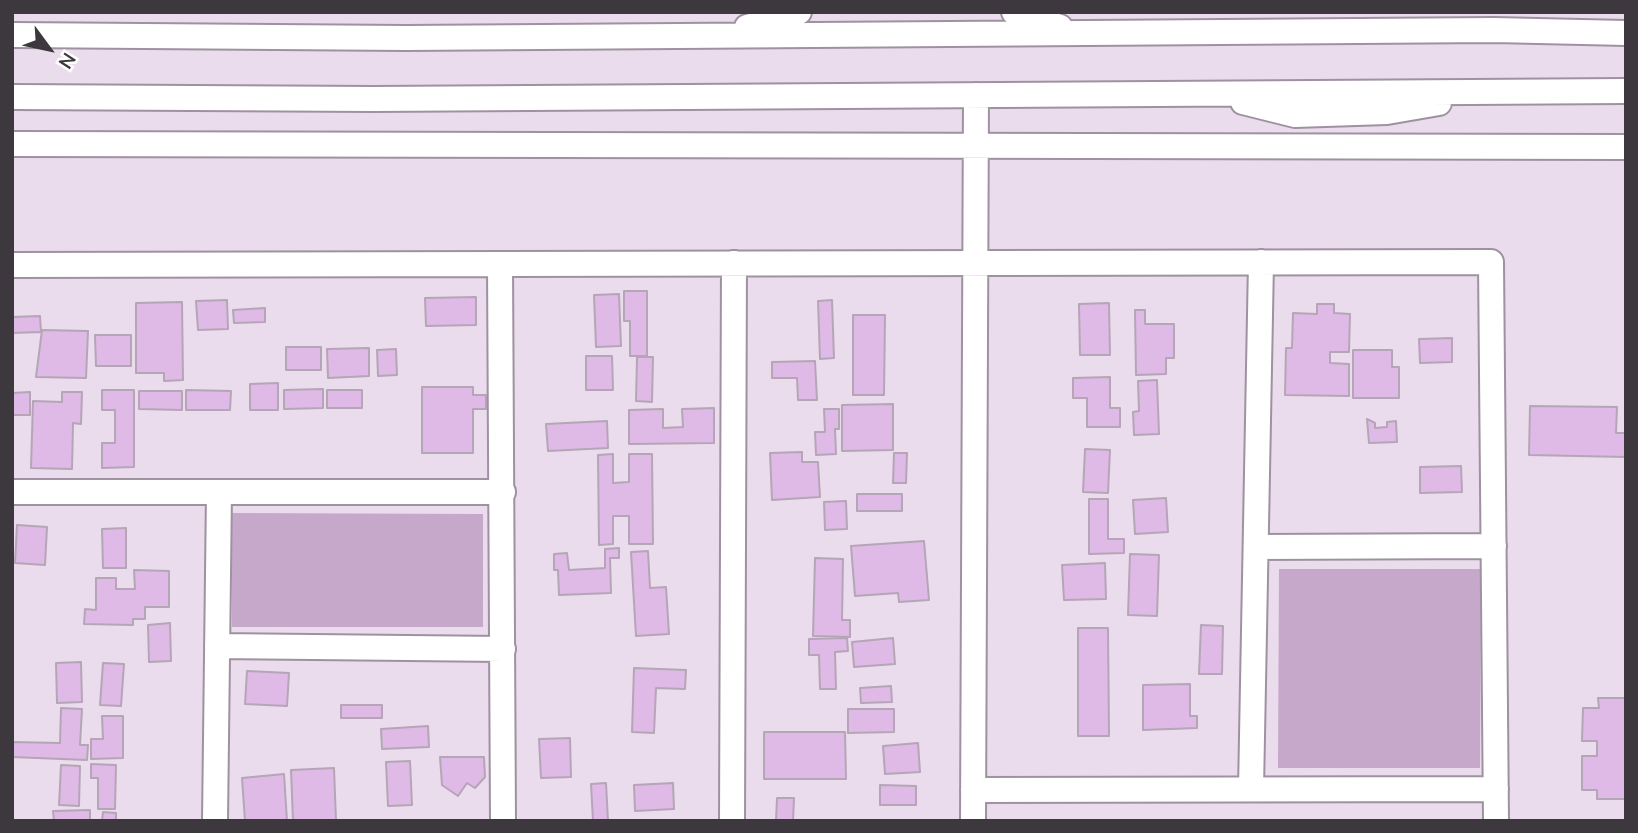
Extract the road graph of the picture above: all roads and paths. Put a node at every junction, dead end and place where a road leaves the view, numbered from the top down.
1 (799, 12) edge
2 (1014, 12) edge
3 (1082, 33) junction
4 (1626, 33) edge
5 (12, 35) edge
6 (716, 36) junction
7 (1626, 91) edge
8 (976, 95) junction
9 (12, 97) edge
10 (12, 144) edge
11 (976, 146) junction
12 (1626, 147) edge
13 (1261, 262) junction
14 (734, 263) junction
15 (975, 263) junction
16 (500, 264) junction
17 (12, 265) edge
18 (12, 492) edge
19 (219, 492) junction
20 (503, 492) junction
21 (1494, 546) junction
22 (1256, 547) junction
23 (217, 646) junction
24 (503, 649) junction
25 (1251, 789) junction
26 (1496, 789) junction
27 (973, 790) junction
28 (215, 821) edge
29 (503, 821) edge
30 (732, 821) edge
31 (973, 821) edge
32 (1496, 821) edge

1 - 6 street
2 - 3 street
3 - 4 street
3 - 6 street
5 - 6 street
7 - 8 street
8 - 9 street
8 - 11 street
10 - 11 street
11 - 12 street
11 - 15 street
13 - 15 street
13 - 21 street
13 - 22 street
14 - 15 street
14 - 16 street
14 - 30 street
15 - 27 street
16 - 17 street
16 - 20 street
18 - 19 street
19 - 20 street
19 - 23 street
20 - 24 street
21 - 22 street
21 - 26 street
22 - 25 street
23 - 24 street
23 - 28 street
24 - 29 street
25 - 26 street
25 - 27 street
26 - 32 street
27 - 31 street

